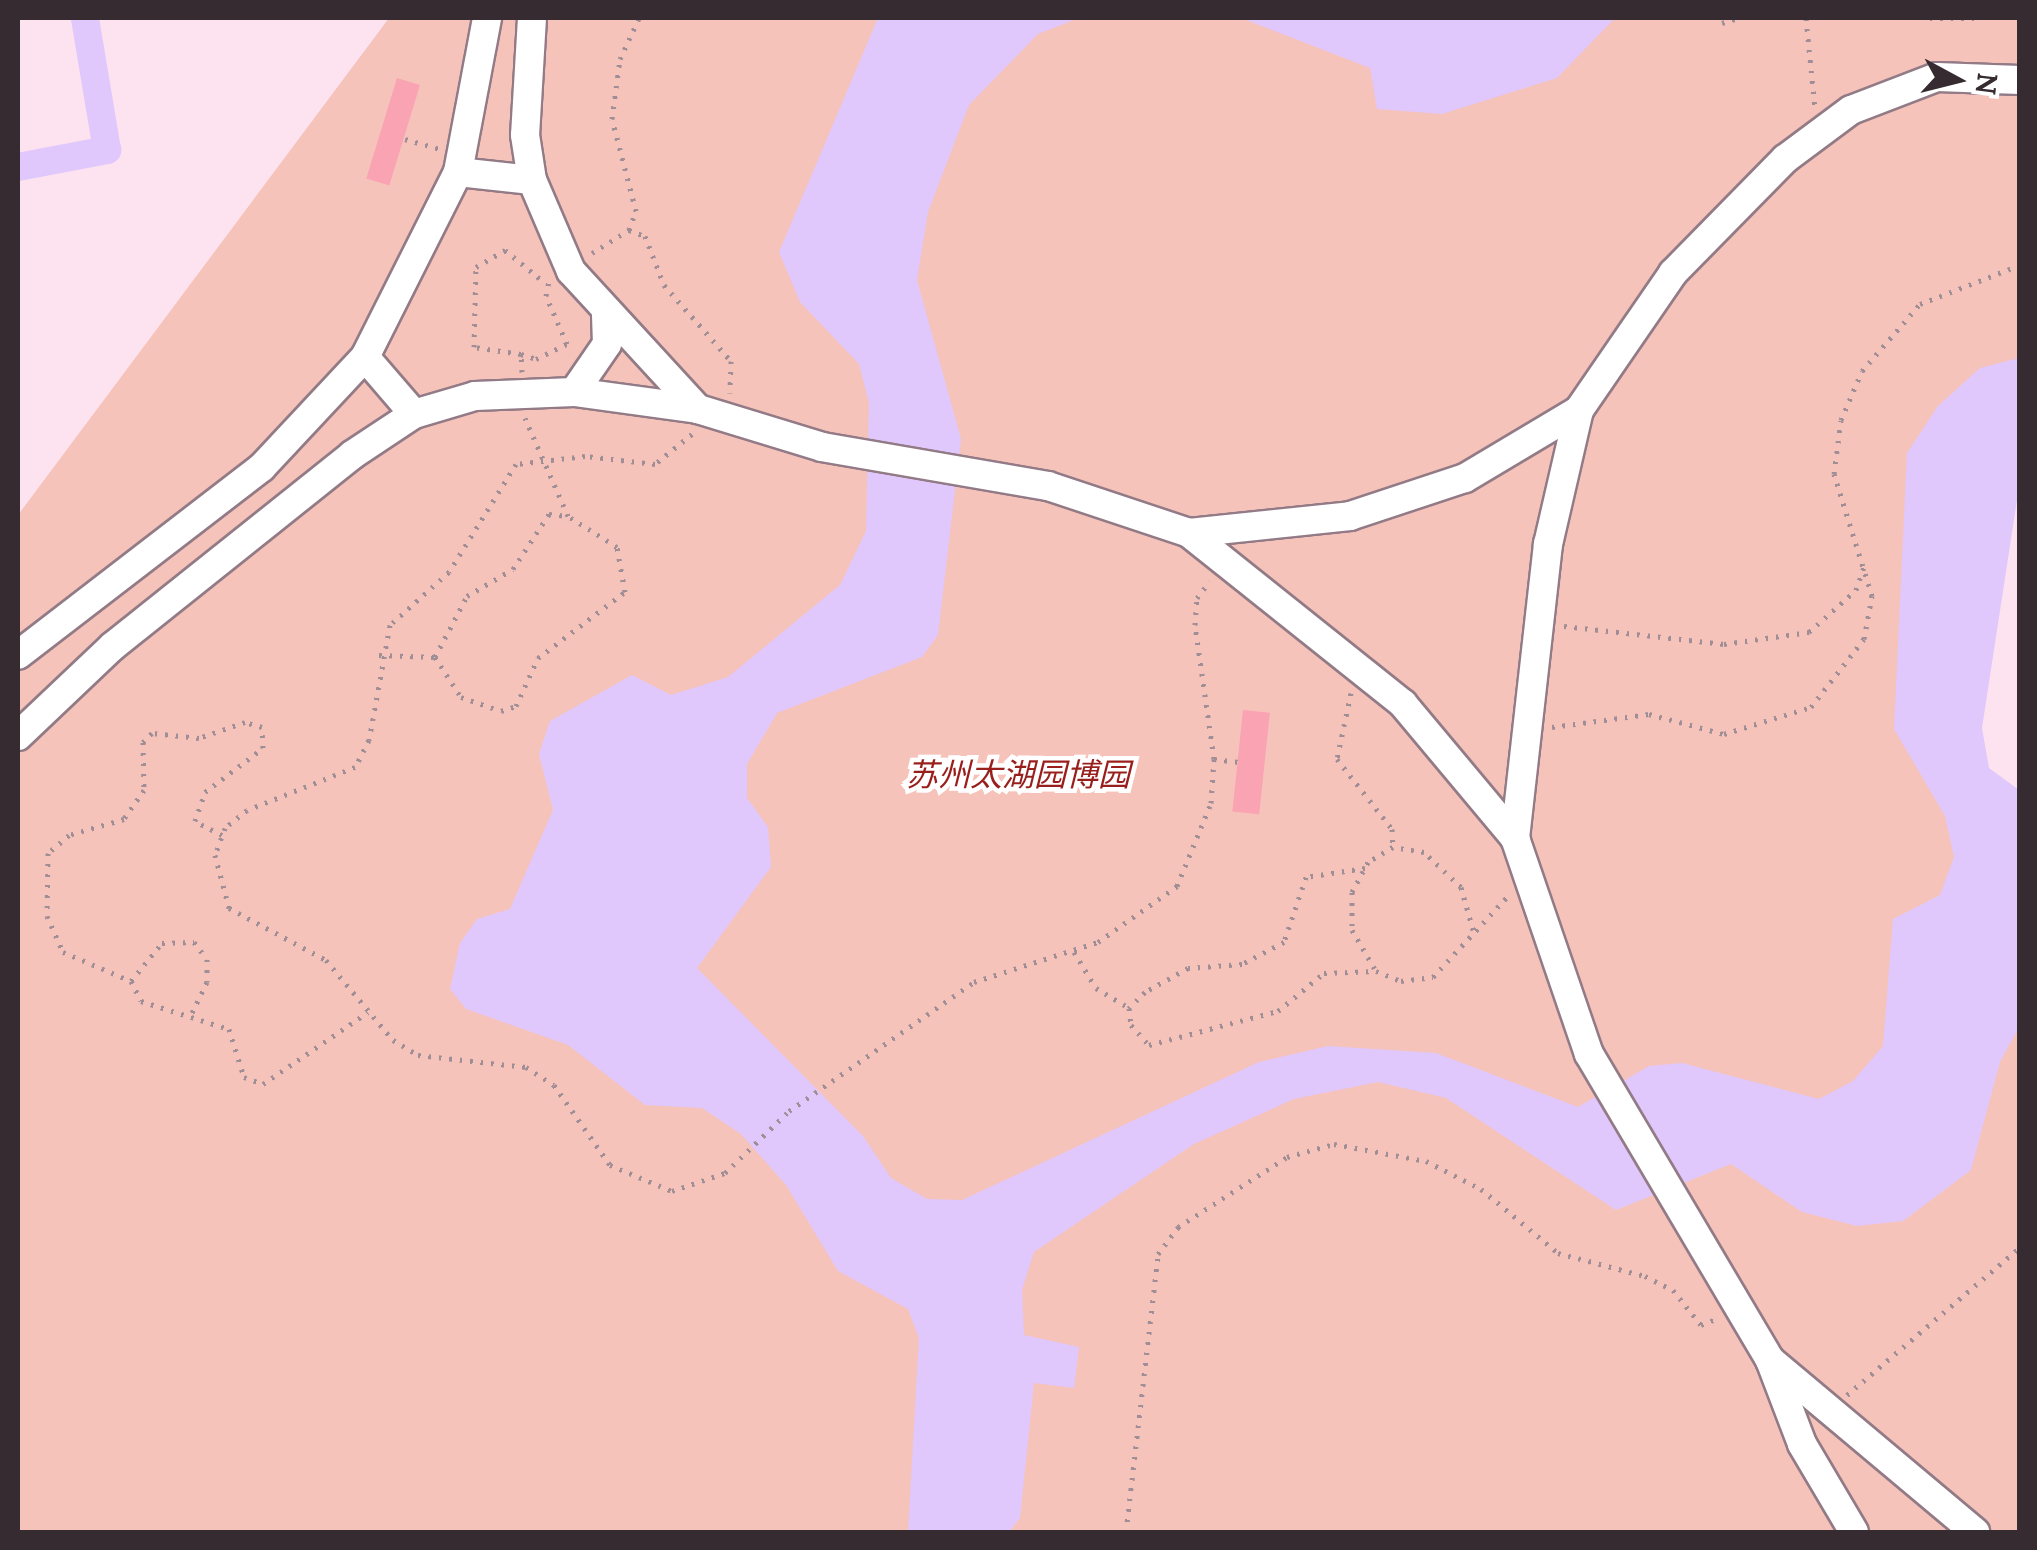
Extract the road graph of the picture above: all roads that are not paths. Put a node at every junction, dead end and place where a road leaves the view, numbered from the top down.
1 (487, 18) edge
2 (532, 18) edge
3 (2020, 80) edge
4 (458, 172) junction
5 (532, 180) junction
6 (606, 313) junction
7 (366, 357) junction
8 (574, 392) junction
9 (1579, 410) junction
10 (705, 411) junction
11 (414, 414) junction
12 (1190, 533) junction
13 (18, 656) edge
14 (18, 736) edge
15 (1515, 838) junction
16 (1770, 1360) junction
17 (1854, 1532) edge
18 (1975, 1532) edge

1 - 4 street
2 - 5 street
3 - 9 street
4 - 5 street
4 - 7 street
5 - 6 street
6 - 8 street
6 - 10 street
7 - 11 street
7 - 13 street
8 - 10 street
8 - 11 street
9 - 12 street
9 - 15 street
10 - 12 street
11 - 14 street
12 - 15 street
15 - 16 street
16 - 17 street
16 - 18 street

